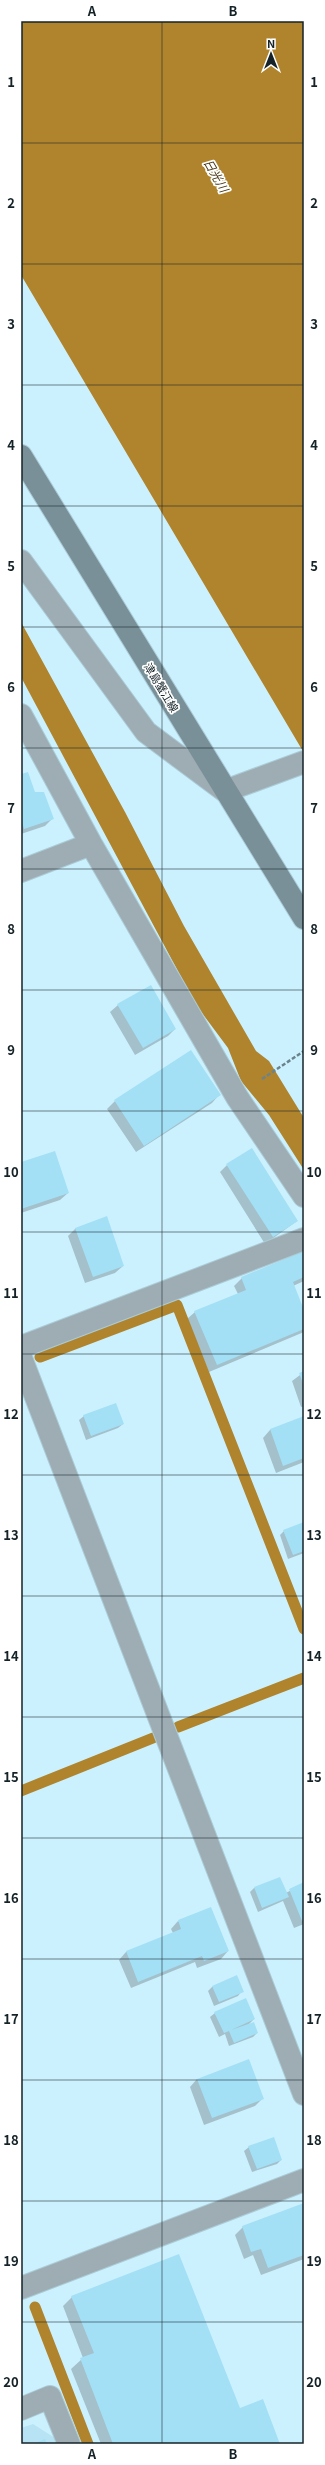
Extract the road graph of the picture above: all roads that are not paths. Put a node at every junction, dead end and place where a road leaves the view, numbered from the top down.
1 (21, 456) edge
2 (21, 561) edge
3 (21, 715) edge
4 (304, 762) edge
5 (225, 791) junction
6 (91, 844) junction
7 (21, 872) edge
8 (304, 918) edge
9 (304, 1196) edge
10 (304, 1240) edge
11 (21, 1347) edge
12 (21, 1358) edge
13 (304, 2094) edge
14 (304, 2180) edge
15 (21, 2288) edge
16 (21, 2409) edge
17 (69, 2444) edge

1 - 5 main road, 津島蟹江線
2 - 5 street
3 - 6 street
4 - 5 street
5 - 8 main road, 津島蟹江線
6 - 7 street
6 - 9 street
10 - 11 street
12 - 13 street
14 - 15 street
16 - 17 street

